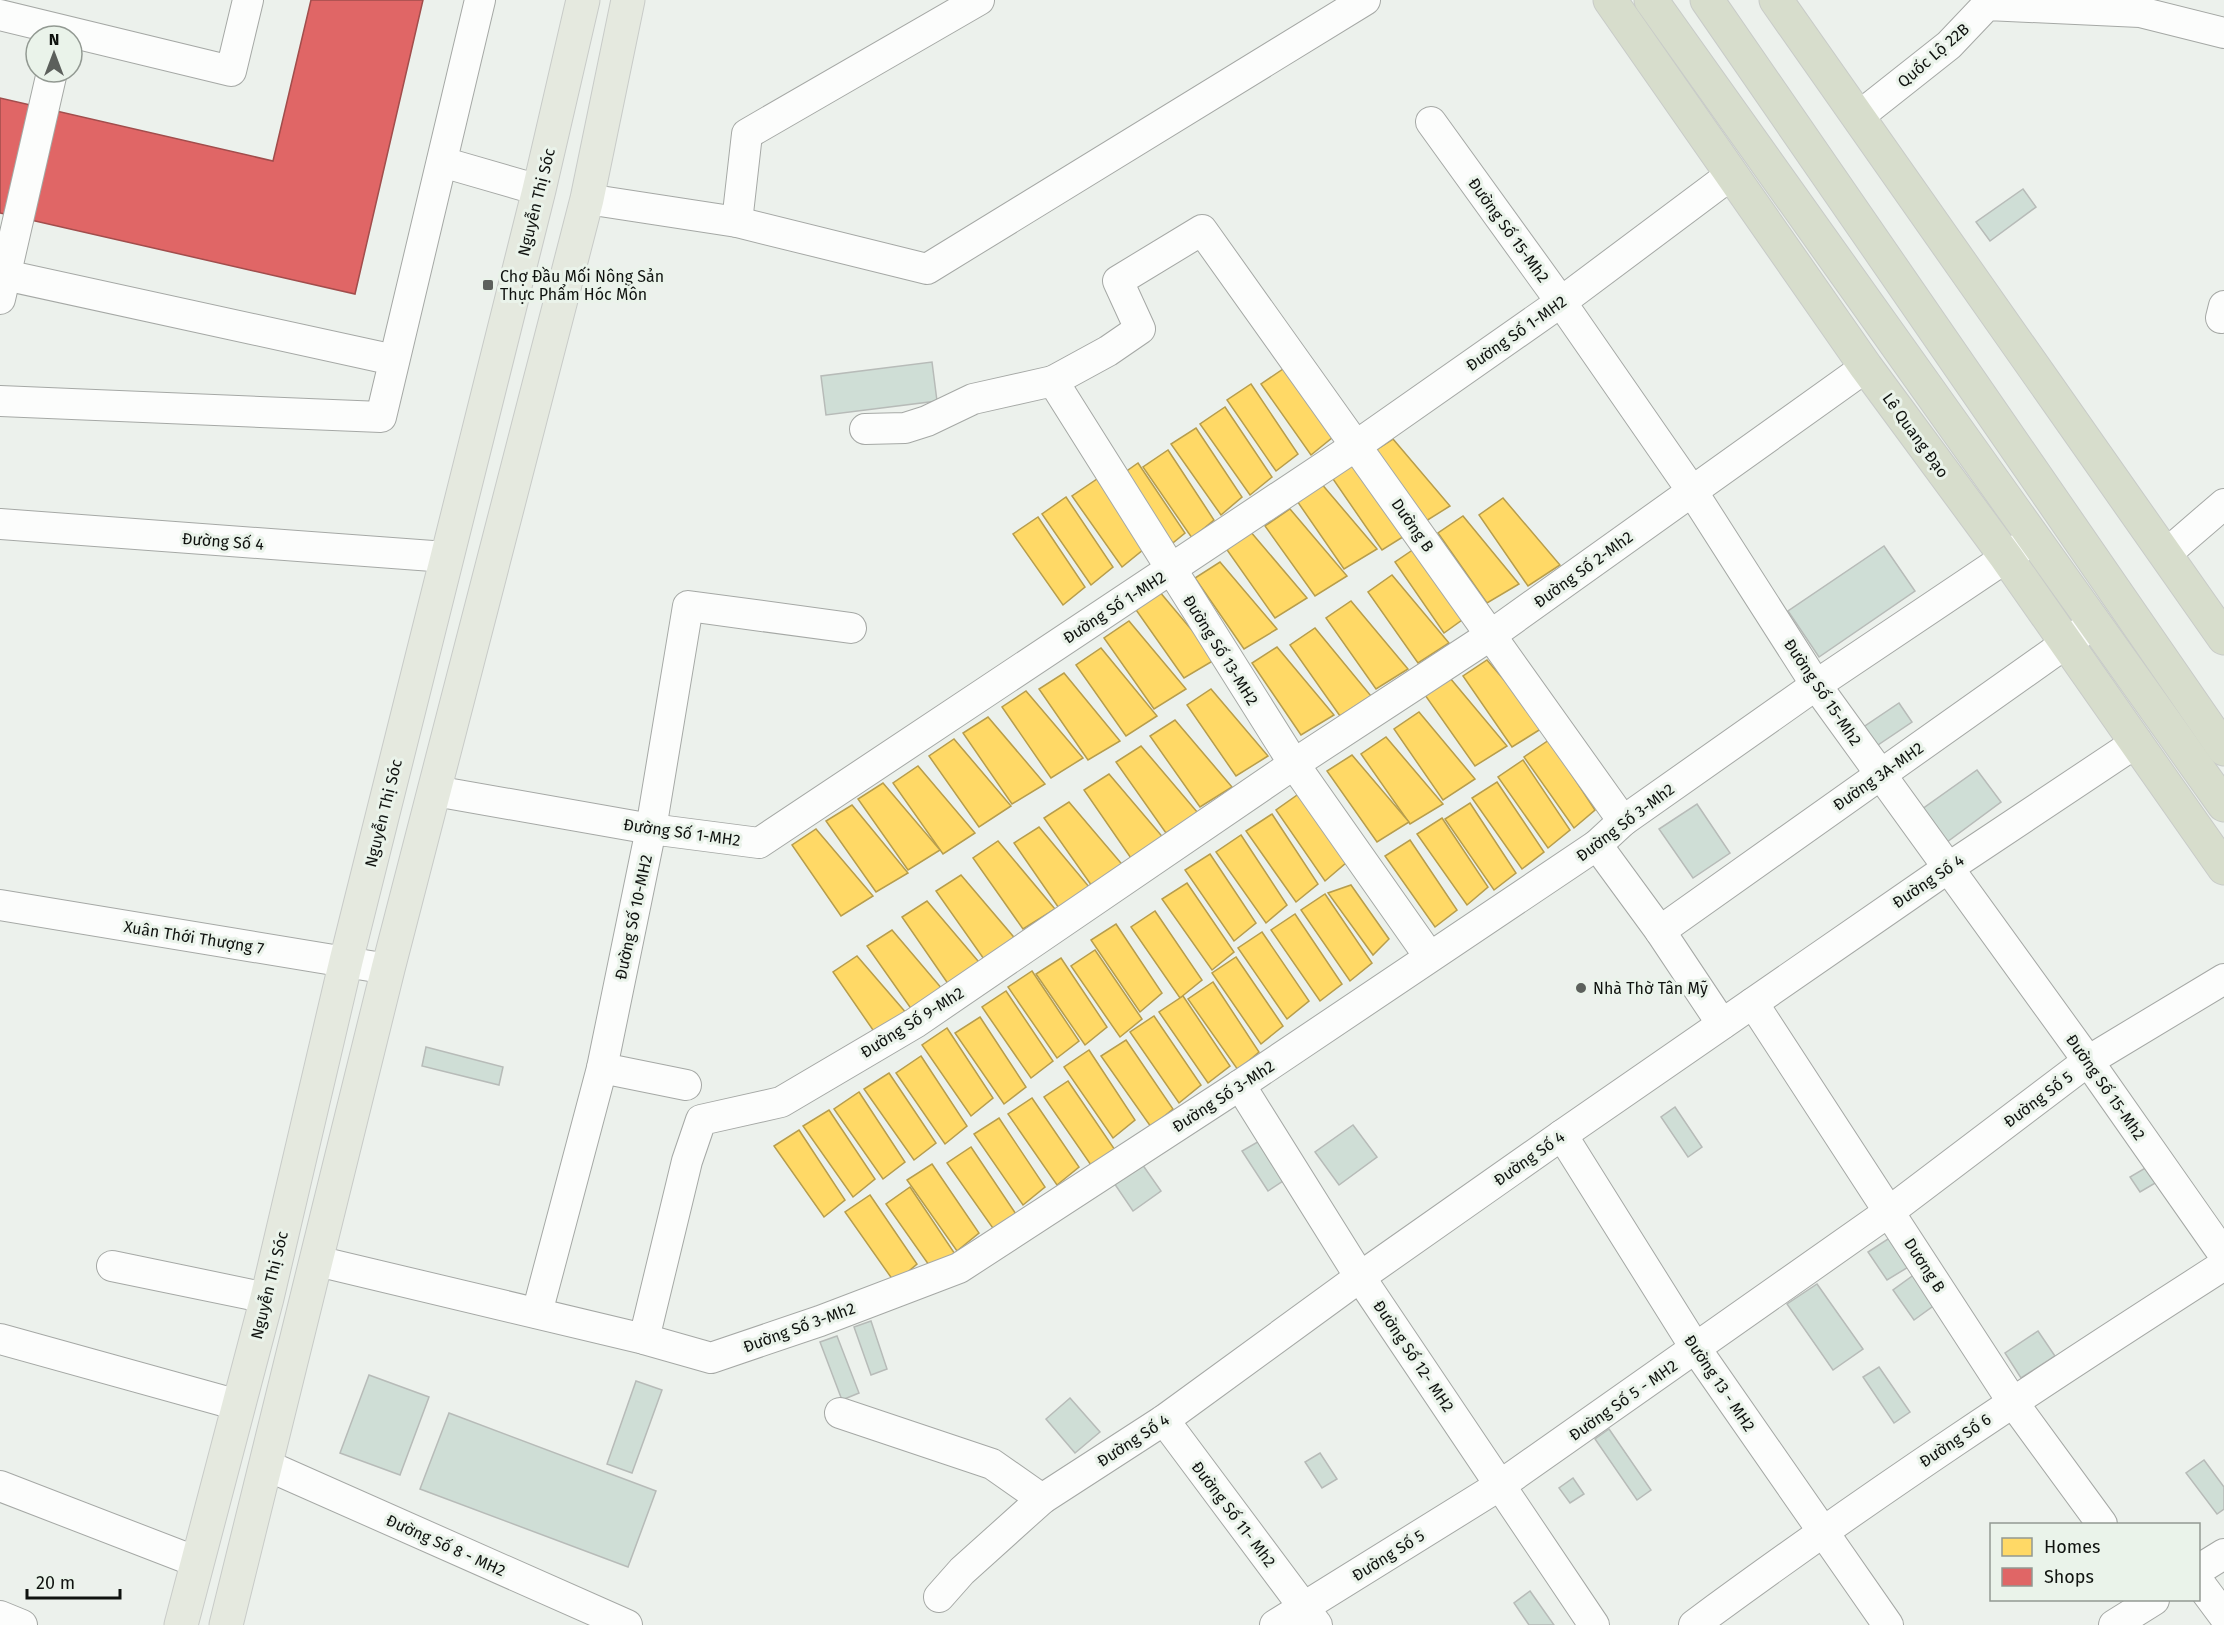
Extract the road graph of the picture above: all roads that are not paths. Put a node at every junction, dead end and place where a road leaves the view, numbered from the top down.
1 (248, 0) edge
2 (480, 0) edge
3 (583, 0) edge
4 (628, 0) edge
5 (979, 0) edge
6 (1365, 0) edge
7 (1610, 0) edge
8 (1651, 0) edge
9 (1707, 0) edge
10 (1776, 0) edge
11 (2067, 4) edge
12 (1968, 10) edge
13 (0, 15) edge
14 (31, 24) edge
15 (2224, 33) edge
16 (84, 38) edge
17 (49, 84) edge
18 (1857, 117) junction
19 (1431, 122) dead end
20 (442, 162) junction
21 (1732, 174) junction
22 (539, 190) junction
23 (587, 199) junction
24 (737, 222) junction
25 (1, 283) edge
26 (1561, 302) junction
27 (394, 360) junction
28 (1866, 366) junction
29 (1053, 381) junction
30 (0, 401) edge
31 (865, 429) dead end
32 (1357, 445) junction
33 (1692, 491) junction
34 (2224, 504) edge
35 (0, 524) edge
36 (2034, 539) junction
37 (2166, 554) junction
38 (446, 557) junction
39 (2006, 557) junction
40 (1170, 570) junction
41 (2096, 622) junction
42 (850, 628) dead end
43 (1491, 635) junction
44 (2224, 638) edge
45 (2065, 643) junction
46 (1816, 685) junction
47 (2137, 742) junction
48 (2224, 748) edge
49 (1294, 764) junction
50 (1879, 774) junction
51 (435, 791) junction
52 (2224, 805) edge
53 (1623, 821) junction
54 (651, 829) junction
55 (1597, 845) junction
56 (1948, 868) junction
57 (2224, 868) edge
58 (0, 905) edge
59 (1660, 931) junction
60 (1429, 956) junction
61 (346, 961) junction
62 (388, 969) junction
63 (2224, 980) edge
64 (1752, 1003) junction
65 (1722, 1024) junction
66 (2088, 1061) junction
67 (602, 1068) junction
68 (686, 1085) dead end
69 (1240, 1085) junction
70 (1562, 1135) junction
71 (1890, 1211) junction
72 (2224, 1255) edge
73 (317, 1261) junction
74 (2224, 1265) edge
75 (112, 1266) dead end
76 (1360, 1277) junction
77 (267, 1298) junction
78 (537, 1313) junction
79 (0, 1339) edge
80 (644, 1339) junction
81 (1696, 1349) junction
82 (2012, 1401) junction
83 (238, 1405) junction
84 (840, 1413) dead end
85 (1164, 1420) junction
86 (266, 1465) junction
87 (1502, 1484) junction
88 (0, 1486) edge
89 (1042, 1499) junction
90 (2101, 1523) edge
91 (1820, 1531) junction
92 (2224, 1554) edge
93 (197, 1562) junction
94 (2200, 1569) edge
95 (2200, 1582) edge
96 (939, 1597) dead end
97 (2151, 1601) edge
98 (0, 1616) edge
99 (1311, 1616) edge
100 (2224, 1616) edge
101 (22, 1625) edge
102 (181, 1625) edge
103 (226, 1625) edge
104 (627, 1625) edge
105 (1275, 1625) edge
106 (1594, 1625) edge
107 (1694, 1625) edge
108 (1888, 1625) edge
109 (2114, 1625) edge

1 - 16 street
2 - 20 street
3 - 22 main road, Nguyễn Thị Sóc
4 - 23 main road
5 - 24 street
6 - 24 street
7 - 21 highway, Lê Quang Đạo
8 - 36 highway
9 - 48 highway
10 - 18 highway
11 - 12 street, Quốc Lộ 22B
11 - 15 street, Quốc Lộ 22B
12 - 18 street, Quốc Lộ 22B
13 - 14 street
17 - 25 street
18 - 37 highway
19 - 26 street, Đường Số 15-Mh2
20 - 22 street
20 - 27 street
21 - 26 street, Đường Số 1-MH2
21 - 28 highway, Lê Quang Đạo
22 - 38 main road, Nguyễn Thị Sóc
23 - 24 street
23 - 51 main road
25 - 27 street
26 - 32 street, Đường Số 1-MH2
26 - 33 street, Đường Số 15-Mh2
27 - 30 street
28 - 33 street, Đường Số 2-Mh2
28 - 39 highway, Lê Quang Đạo
29 - 31 street
29 - 32 street, Dường B
29 - 40 street, Đường Số 13-MH2
32 - 40 street, Đường Số 1-MH2
32 - 43 street, Dường B
33 - 43 street, Đường Số 2-Mh2
33 - 46 street, Đường Số 15-Mh2
34 - 37 street
35 - 38 street, Đường Số 4
36 - 39 street, Đường Số 3-Mh2
36 - 41 highway
37 - 44 highway
38 - 61 main road, Nguyễn Thị Sóc
39 - 45 highway, Lê Quang Đạo
39 - 46 street, Đường Số 3-Mh2
40 - 49 street, Đường Số 13-MH2
40 - 54 street, Đường Số 1-MH2
41 - 45 street, Đường 3A-MH2
41 - 52 highway
42 - 54 street, Đường Số 10-MH2
43 - 49 street, Đường Số 2-Mh2
43 - 53 street, Dường B
45 - 47 highway, Lê Quang Đạo
45 - 50 street, Đường 3A-MH2
46 - 50 street, Đường Số 15-Mh2
46 - 53 street, Đường Số 3-Mh2
47 - 56 street, Đường Số 4
47 - 57 highway, Lê Quang Đạo
49 - 60 street, Đường Số 13-MH2
49 - 80 street, Đường Số 9-Mh2
50 - 56 street, Đường Số 15-Mh2
50 - 59 street, Đường 3A-MH2
51 - 54 street, Đường Số 1-MH2
51 - 62 main road
53 - 55 street, Đường Số 3-Mh2
54 - 67 street, Đường Số 10-MH2
55 - 59 street
55 - 60 street, Đường Số 3-Mh2
56 - 64 street, Đường Số 4
56 - 66 street, Đường Số 15-Mh2
58 - 61 street, Xuân Thới Thượng 7
59 - 65 street
60 - 69 street, Đường Số 3-Mh2
61 - 62 street, Xuân Thới Thượng 7
61 - 77 main road, Nguyễn Thị Sóc
62 - 73 main road
63 - 66 street, Đường Số 5
64 - 65 street, Đường Số 4
64 - 71 street, Dương B
65 - 70 street, Đường Số 4
66 - 71 street, Đường Số 5
66 - 72 street, Đường Số 15-Mh2
67 - 68 street
67 - 78 street, Đường Số 10-MH2
69 - 76 street, Đường Số 12- MH2
69 - 80 street, Đường Số 3-Mh2
70 - 76 street, Đường Số 4
70 - 81 street, Đường 13 - MH2
71 - 81 street, Đường Số 5 - MH2
71 - 82 street, Dương B
73 - 78 street, Đường Số 3-Mh2
73 - 86 main road
74 - 82 street, Đường Số 6
75 - 77 street
76 - 85 street, Đường Số 4
76 - 87 street, Đường Số 12- MH2
77 - 83 main road, Nguyễn Thị Sóc
78 - 80 street, Đường Số 3-Mh2
79 - 83 street
81 - 87 street, Đường Số 5 - MH2
81 - 91 street, Đường 13 - MH2
82 - 90 street, Dương B
82 - 91 street, Đường Số 6
83 - 93 main road, Nguyễn Thị Sóc
84 - 89 street
85 - 89 street, Đường Số 4
85 - 99 street, Đường Số 11- Mh2
86 - 103 main road
86 - 104 street, Đường Số 8 - MH2
87 - 99 street, Đường Số 5
87 - 106 street, Đường Số 12- MH2
88 - 93 street
89 - 96 street, Đường Số 4
91 - 107 street, Đường Số 6
91 - 108 street, Đường 13 - MH2
92 - 94 street
93 - 102 main road, Nguyễn Thị Sóc
95 - 100 street
97 - 109 street
98 - 101 street
99 - 105 street, Đường Số 5

